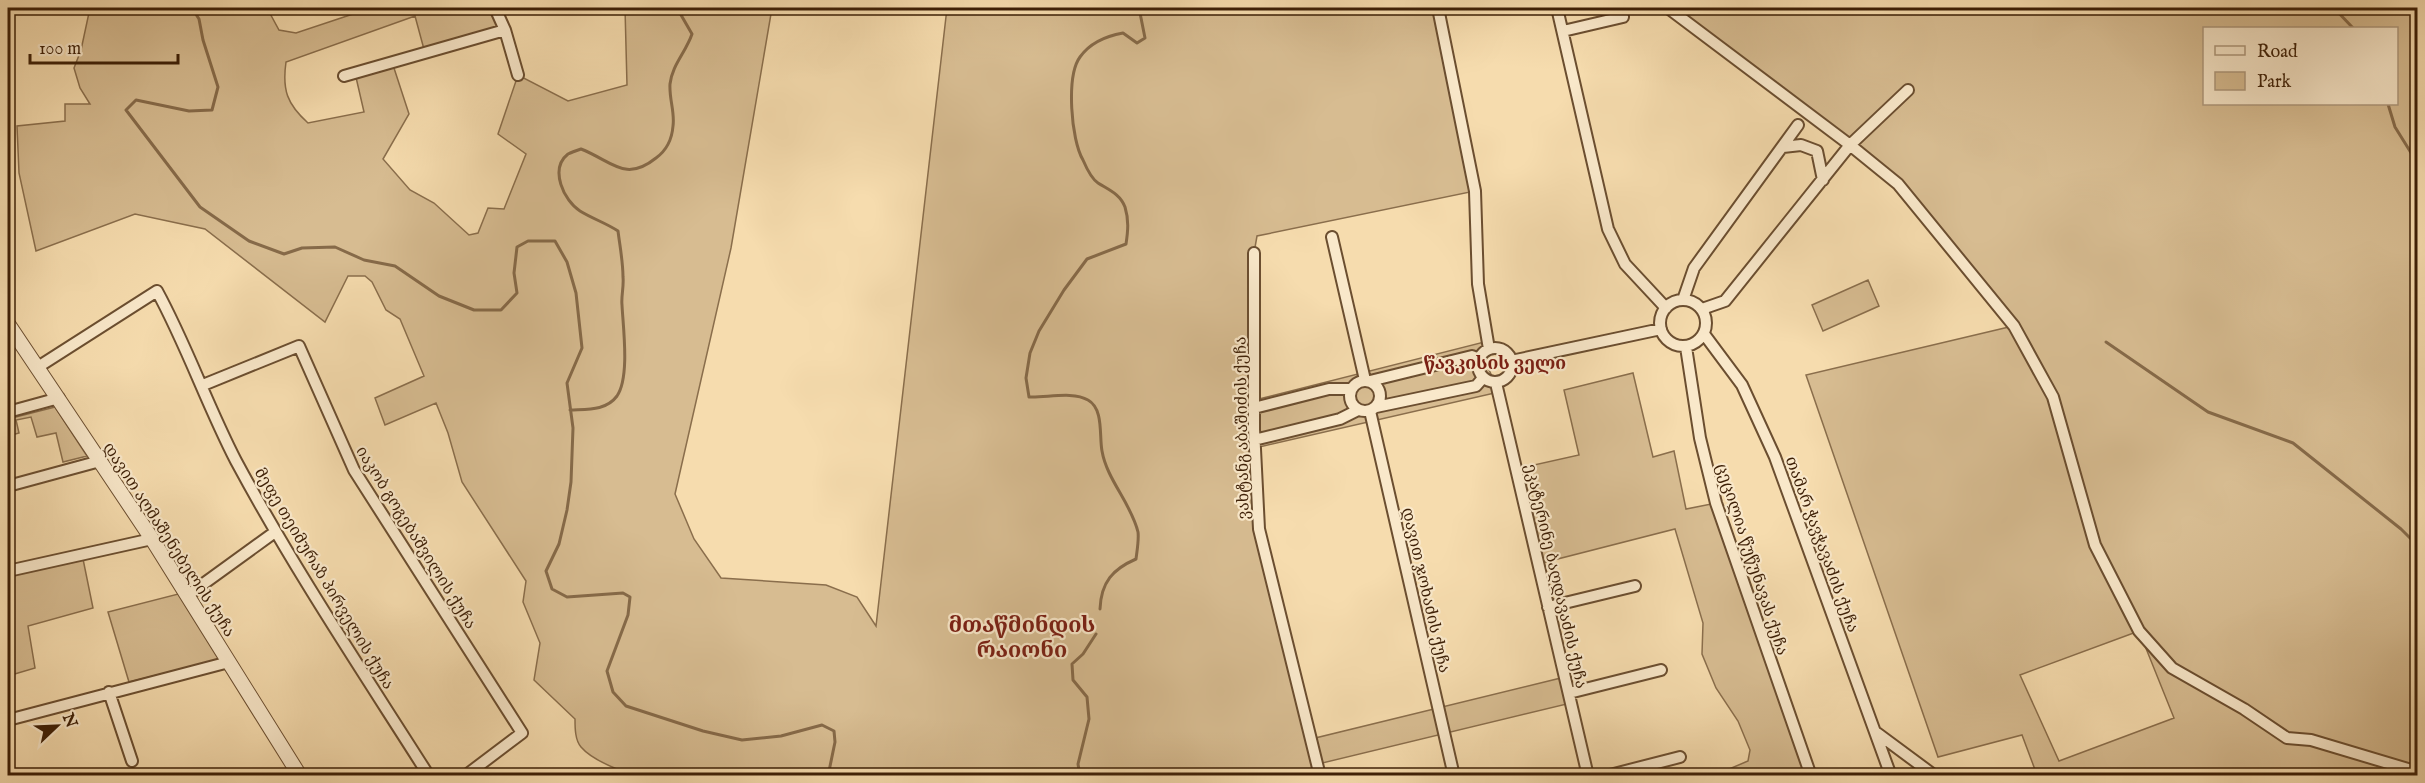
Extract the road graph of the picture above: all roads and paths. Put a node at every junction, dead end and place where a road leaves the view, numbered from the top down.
1 (495, 8) edge
2 (1438, 8) edge
3 (1557, 8) edge
4 (1668, 8) edge
5 (1623, 17) dead end
6 (505, 30) junction
7 (1563, 31) junction
8 (518, 75) dead end
9 (344, 76) dead end
10 (1908, 90) dead end
11 (1798, 125) dead end
12 (1850, 145) junction
13 (1783, 147) junction
14 (1823, 180) junction
15 (1332, 237) dead end
16 (1254, 253) dead end
17 (1683, 300) junction
18 (1666, 308) junction
19 (1702, 309) junction
20 (8, 324) edge
21 (1661, 329) junction
22 (1704, 334) junction
23 (1686, 347) junction
24 (1489, 349) junction
25 (1479, 359) junction
26 (1512, 361) junction
27 (38, 367) junction
28 (1483, 378) junction
29 (1367, 381) junction
30 (1496, 383) junction
31 (203, 385) junction
32 (1351, 390) junction
33 (59, 398) junction
34 (1254, 408) junction
35 (1373, 409) junction
36 (1358, 410) junction
37 (8, 412) edge
38 (1254, 440) junction
39 (100, 461) junction
40 (8, 486) edge
41 (275, 532) junction
42 (152, 539) junction
43 (8, 571) edge
44 (1635, 586) dead end
45 (188, 595) junction
46 (1548, 607) junction
47 (229, 662) junction
48 (1661, 670) dead end
49 (109, 692) junction
50 (1569, 693) junction
51 (8, 720) edge
52 (1877, 733) junction
53 (8, 748) edge
54 (1680, 758) dead end
55 (132, 761) dead end
56 (2418, 772) edge
57 (300, 776) edge
58 (429, 776) edge
59 (465, 776) edge
60 (1320, 776) edge
61 (1454, 776) edge
62 (1588, 776) edge
63 (1606, 776) edge
64 (1811, 776) edge
65 (1892, 776) edge
66 (1935, 776) edge

1 - 6 street
2 - 24 street
3 - 7 street
4 - 12 street
5 - 7 street
6 - 8 street
6 - 9 street
7 - 18 street
10 - 12 street
11 - 13 street
12 - 14 street
12 - 56 street
13 - 14 street
13 - 17 street
14 - 19 street
15 - 29 street
16 - 34 street, ვახტანგ აბაშიძის ქუჩა
17 - 18 street
17 - 19 street
18 - 21 street
19 - 22 street
20 - 27 street, დავით აღმაშენებელის ქუჩა
21 - 23 street
21 - 26 street
22 - 23 street
22 - 52 street, თამარ ჭავჭავაძის ქუჩა
23 - 64 street, ცეცილია წუწუნავას ქუჩა
24 - 25 street
24 - 26 street
25 - 28 street
25 - 29 street
26 - 30 street
27 - 31 street, მეფე თეიმურაზ პირველის ქუჩა
27 - 33 street, დავით აღმაშენებელის ქუჩა
28 - 30 street
28 - 35 street
29 - 32 street
29 - 35 street
30 - 46 street, ეკატერინე ბაღდავაძის ქუჩა
31 - 41 street, მეფე თეიმურაზ პირველის ქუჩა
31 - 59 street, იაკობ გოგებაშვილის ქუჩა
32 - 34 street
32 - 36 street
33 - 37 street
33 - 39 street, დავით აღმაშენებელის ქუჩა
34 - 38 street, ვახტანგ აბაშიძის ქუჩა
35 - 36 street
35 - 61 street, დავით ჯოხაძის ქუჩა
36 - 38 street
38 - 60 street, ვახტანგ აბაშიძის ქუჩა
39 - 40 street
39 - 42 street, დავით აღმაშენებელის ქუჩა
41 - 45 street
41 - 58 street, მეფე თეიმურაზ პირველის ქუჩა
42 - 43 street
42 - 45 street, დავით აღმაშენებელის ქუჩა
44 - 46 street
45 - 47 street, დავით აღმაშენებელის ქუჩა
46 - 50 street, ეკატერინე ბაღდავაძის ქუჩა
47 - 49 street
47 - 57 street, დავით აღმაშენებელის ქუჩა
48 - 50 street
49 - 51 street
49 - 55 street
50 - 62 street, ეკატერინე ბაღდავაძის ქუჩა
51 - 53 street
52 - 65 street, თამარ ჭავჭავაძის ქუჩა
52 - 66 street
54 - 63 street

